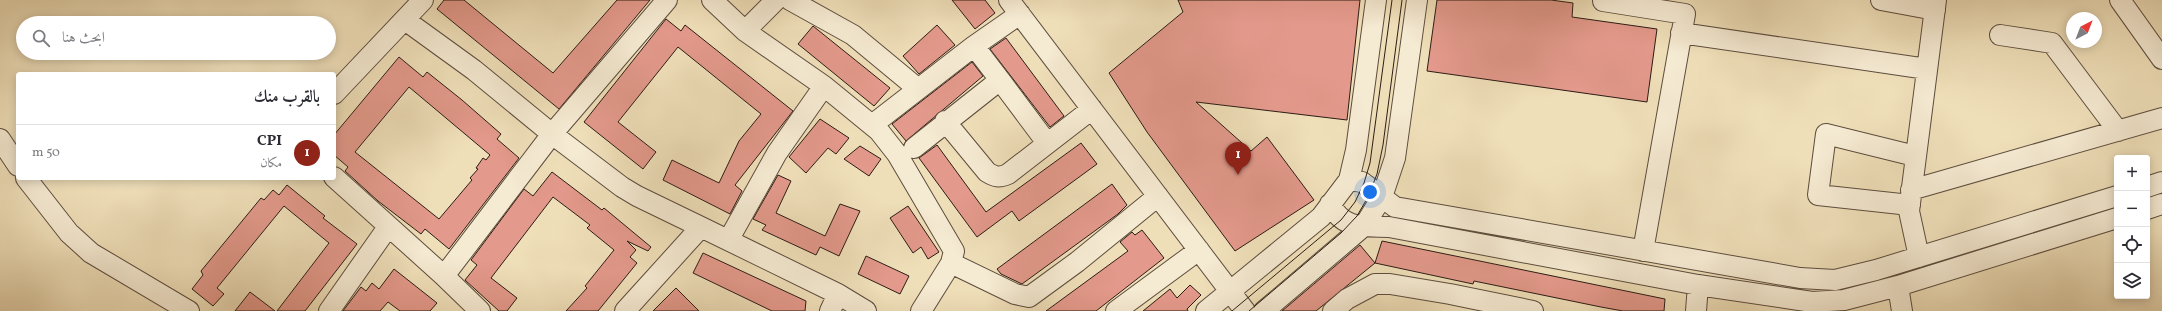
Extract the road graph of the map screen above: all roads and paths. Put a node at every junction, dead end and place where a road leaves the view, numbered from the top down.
1 (423, 0) edge
2 (667, 0) edge
3 (712, 0) edge
4 (776, 0) edge
5 (790, 0) edge
6 (1376, 0) edge
7 (1417, 0) edge
8 (1881, 0) edge
9 (2120, 0) edge
10 (1603, 1) edge
11 (1936, 5) edge
12 (1014, 7) edge
13 (405, 20) junction
14 (745, 31) junction
15 (1681, 33) junction
16 (2000, 35) dead end
17 (974, 46) junction
18 (2162, 59) edge
19 (1927, 69) junction
20 (1000, 80) junction
21 (824, 86) junction
22 (917, 88) junction
23 (336, 92) edge
24 (1092, 110) junction
25 (2162, 118) edge
26 (945, 121) junction
27 (872, 125) junction
28 (2118, 131) junction
29 (552, 134) junction
30 (0, 139) edge
31 (1048, 144) junction
32 (914, 148) dead end
33 (1915, 156) junction
34 (16, 163) edge
35 (336, 179) edge
36 (28, 180) edge
37 (1348, 180) junction
38 (2162, 182) edge
39 (2150, 186) edge
40 (1158, 196) junction
41 (1382, 197) junction
42 (2114, 197) edge
43 (1910, 198) junction
44 (1330, 204) junction
45 (2162, 204) edge
46 (2150, 208) edge
47 (2114, 219) edge
48 (1364, 226) junction
49 (388, 227) junction
50 (701, 227) junction
51 (730, 240) junction
52 (1199, 250) junction
53 (1643, 251) junction
54 (1919, 257) junction
55 (951, 263) junction
56 (444, 276) junction
57 (1698, 285) junction
58 (1898, 286) junction
59 (1229, 291) junction
60 (834, 302) edge
61 (1812, 302) junction
62 (189, 311) edge
63 (329, 311) edge
64 (480, 311) edge
65 (625, 311) edge
66 (866, 311) edge
67 (921, 311) edge
68 (1116, 311) edge
69 (1206, 311) edge
70 (1245, 311) edge
71 (1264, 311) edge
72 (1333, 311) edge
73 (1533, 311) edge
74 (1696, 311) edge
75 (1841, 311) edge
76 (1902, 311) edge

1 - 13 street
2 - 29 street
3 - 14 street
4 - 14 street
5 - 22 street
6 - 37 street
7 - 41 street
8 - 11 street
9 - 18 street
10 - 15 street
11 - 19 street
12 - 17 street
12 - 24 street
13 - 23 street
13 - 29 street
14 - 21 street
15 - 19 street
15 - 53 street
16 - 28 street
17 - 20 street
17 - 22 street
19 - 33 street
20 - 26 street
20 - 31 street
21 - 27 street
21 - 51 street
22 - 27 street
24 - 31 street
24 - 40 street
25 - 28 street
26 - 31 street
26 - 32 street
27 - 55 street
28 - 43 street
29 - 50 street
29 - 56 street
30 - 34 street
33 - 43 street
33 - 43 street
35 - 49 street
36 - 62 street
37 - 41 street
37 - 44 street
38 - 39 street
40 - 52 street
40 - 55 street
41 - 48 street
41 - 53 street
42 - 54 street
43 - 54 street
44 - 48 street
44 - 59 street
45 - 46 street
47 - 58 street
48 - 57 street
48 - 71 street
49 - 56 street
49 - 63 street
50 - 51 street
50 - 65 street
51 - 60 street
52 - 59 street
52 - 68 street
53 - 54 street
55 - 67 street
56 - 64 street
57 - 61 street
57 - 74 street
58 - 61 street
58 - 76 street
59 - 69 street
59 - 70 street
60 - 66 street
61 - 75 street
72 - 73 street

